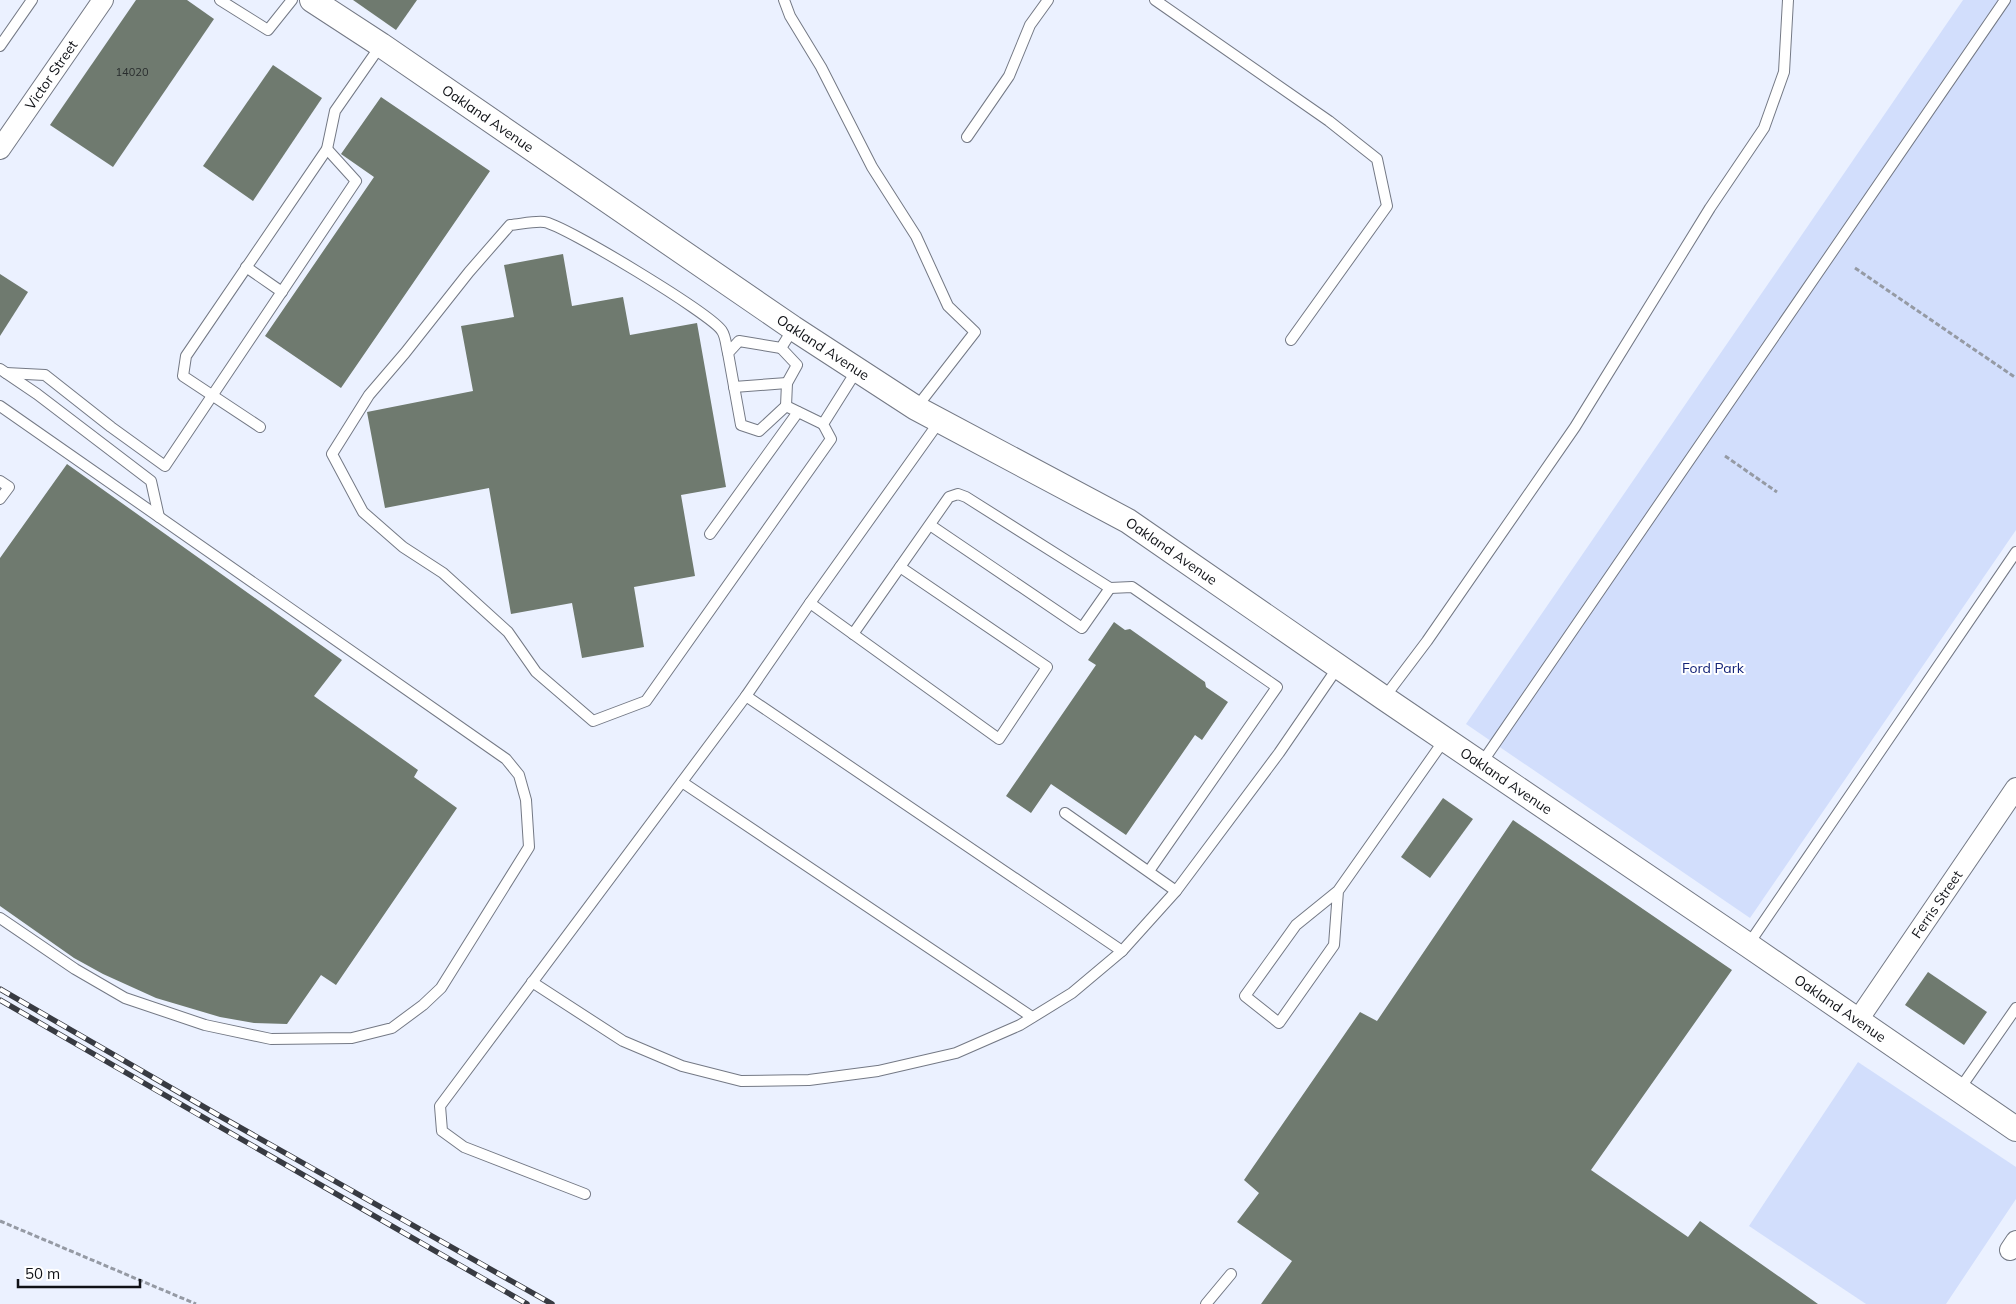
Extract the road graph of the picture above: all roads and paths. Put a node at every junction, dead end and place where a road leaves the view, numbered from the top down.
1 (32, 0) edge
2 (103, 0) edge
3 (220, 0) edge
4 (308, 0) edge
5 (784, 0) edge
6 (1048, 0) edge
7 (1155, 0) edge
8 (1788, 0) edge
9 (2005, 0) edge
10 (381, 45) junction
11 (0, 46) edge
12 (967, 137) dead end
13 (0, 149) edge
14 (327, 149) junction
15 (246, 267) junction
16 (1855, 268) dead end
17 (282, 292) junction
18 (787, 338) junction
19 (1291, 340) dead end
20 (728, 353) junction
21 (857, 370) junction
22 (3, 371) edge
23 (2016, 378) edge
24 (787, 384) junction
25 (734, 387) junction
26 (211, 396) junction
27 (0, 406) edge
28 (786, 406) junction
29 (916, 408) junction
30 (798, 412) junction
31 (939, 422) junction
32 (823, 424) junction
33 (260, 427) dead end
34 (1725, 456) dead end
35 (0, 481) edge
36 (1777, 492) dead end
37 (0, 499) edge
38 (159, 517) junction
39 (930, 524) junction
40 (710, 534) dead end
41 (2016, 552) edge
42 (900, 567) junction
43 (1110, 588) junction
44 (810, 603) junction
45 (853, 634) junction
46 (1338, 667) junction
47 (746, 696) junction
48 (1384, 698) junction
49 (1445, 740) junction
50 (1481, 764) junction
51 (682, 782) junction
52 (2016, 788) edge
53 (1065, 813) dead end
54 (1149, 871) junction
55 (1176, 891) junction
56 (1338, 891) junction
57 (0, 918) edge
58 (1748, 945) junction
59 (1122, 950) junction
60 (532, 982) junction
61 (2016, 1008) edge
62 (1032, 1018) junction
63 (1858, 1020) junction
64 (1960, 1090) junction
65 (2016, 1129) edge
66 (585, 1194) dead end
67 (0, 1221) edge
68 (1231, 1274) dead end
69 (196, 1304) edge
70 (1206, 1304) edge

1 - 11 lane
2 - 13 street, Victor Street
3 - 4 lane
4 - 10 street, Oakland Avenue
5 - 29 lane
6 - 12 lane
7 - 19 lane
8 - 48 lane
9 - 50 lane
10 - 14 lane
10 - 18 street, Oakland Avenue
14 - 15 lane
14 - 17 lane
15 - 17 lane
15 - 26 lane
16 - 23 path
17 - 26 lane
18 - 20 lane
18 - 21 street, Oakland Avenue
18 - 24 lane
20 - 25 lane
20 - 32 lane
21 - 29 street, Oakland Avenue
21 - 32 lane
22 - 26 lane
22 - 38 lane
24 - 25 lane
24 - 28 lane
25 - 28 lane
26 - 33 lane
27 - 38 lane
28 - 30 lane
29 - 31 street, Oakland Avenue
30 - 32 lane
30 - 40 lane
31 - 44 lane
31 - 46 street, Oakland Avenue
34 - 36 path
35 - 37 lane
38 - 57 lane
39 - 42 lane
39 - 43 lane
39 - 43 lane
41 - 58 lane
42 - 45 lane
42 - 45 lane
43 - 54 lane
44 - 45 lane
44 - 47 lane
46 - 48 street, Oakland Avenue
46 - 55 lane
47 - 51 lane
47 - 59 lane
48 - 49 street, Oakland Avenue
49 - 50 street, Oakland Avenue
49 - 56 lane
50 - 58 street, Oakland Avenue
51 - 60 lane
51 - 62 lane
52 - 63 street, Ferris Street
53 - 54 lane
54 - 55 lane
55 - 59 lane
56 - 56 lane
58 - 63 street, Oakland Avenue
59 - 62 lane
60 - 62 lane
60 - 66 lane
61 - 64 lane
63 - 64 street, Oakland Avenue
64 - 65 street, Oakland Avenue
67 - 69 path
68 - 70 lane

